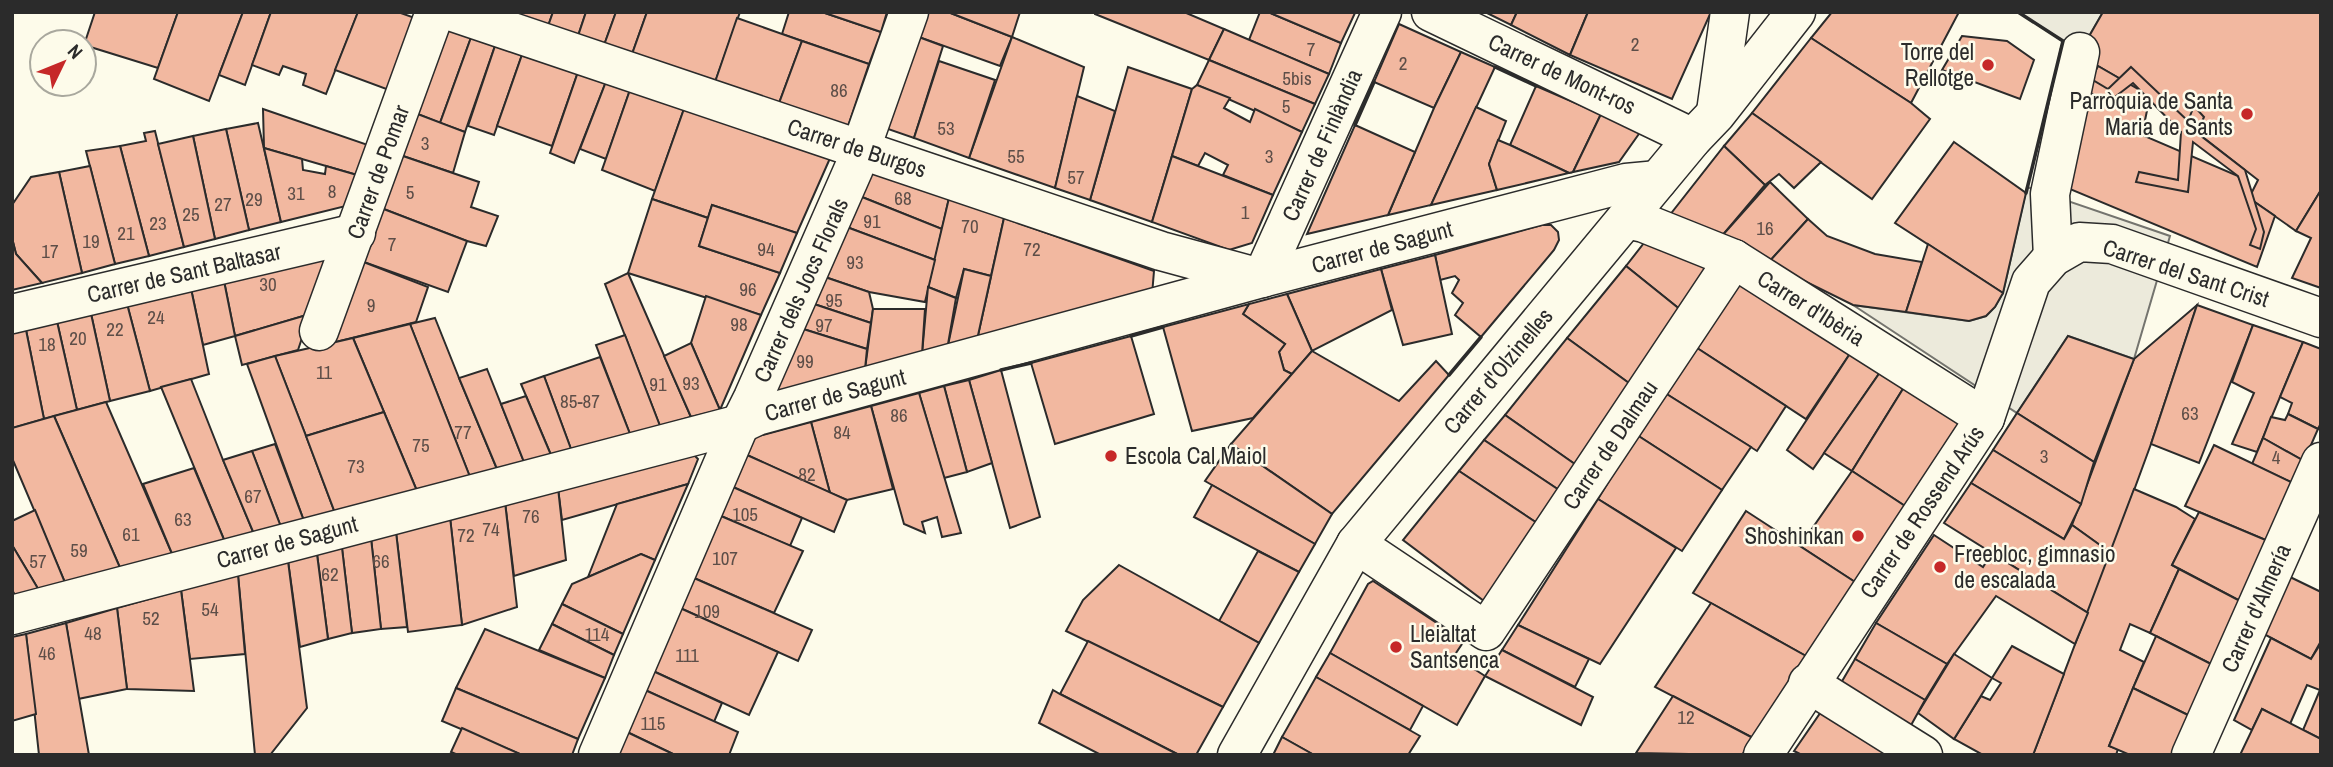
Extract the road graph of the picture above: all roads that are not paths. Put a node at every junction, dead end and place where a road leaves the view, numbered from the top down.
1 (435, 12) edge
2 (453, 12) edge
3 (909, 12) edge
4 (1382, 12) edge
5 (1431, 12) edge
6 (1730, 12) edge
7 (1796, 12) edge
8 (2080, 51) dead end
9 (1704, 126) junction
10 (861, 150) junction
11 (1658, 180) junction
12 (1626, 219) junction
13 (356, 233) junction
14 (2053, 257) junction
15 (1734, 259) junction
16 (1262, 278) junction
17 (12, 314) edge
18 (2321, 318) edge
19 (319, 331) dead end
20 (1984, 418) junction
21 (740, 424) junction
22 (2321, 462) edge
23 (1356, 544) junction
24 (12, 615) edge
25 (1808, 683) junction
26 (598, 755) edge
27 (1237, 755) edge
28 (1763, 755) edge
29 (1923, 755) edge
30 (2191, 755) edge

1 - 13 street, Carrer de Pomar
2 - 10 street, Carrer de Burgos
3 - 10 street, Carrer dels Jocs Florals
4 - 16 street, Carrer de Finlàndia
5 - 9 street, Carrer de Mont-ros
6 - 9 street
7 - 9 street, Carrer d'Olzinelles
8 - 14 street
9 - 11 street, Carrer d'Olzinelles
10 - 16 street, Carrer de Burgos
10 - 21 street, Carrer dels Jocs Florals
11 - 12 street, Carrer d'Olzinelles
11 - 16 street, Carrer de Sagunt
12 - 15 street, Carrer d'Ibèria
12 - 23 street, Carrer d'Olzinelles
13 - 17 street, Carrer de Sant Baltasar
13 - 19 street, Carrer de Pomar
14 - 18 street, Carrer del Sant Crist
14 - 20 street, Carrer de Rossend Arús
15 - 20 street, Carrer d'Ibèria
15 - 23 street, Carrer de Dalmau
16 - 21 street, Carrer de Sagunt
20 - 25 street, Carrer de Rossend Arús
21 - 24 street, Carrer de Sagunt
21 - 26 street, Carrer dels Jocs Florals
22 - 30 street, Carrer d'Almería
23 - 27 street, Carrer d'Olzinelles
25 - 28 street, Carrer de Rossend Arús
25 - 29 street

